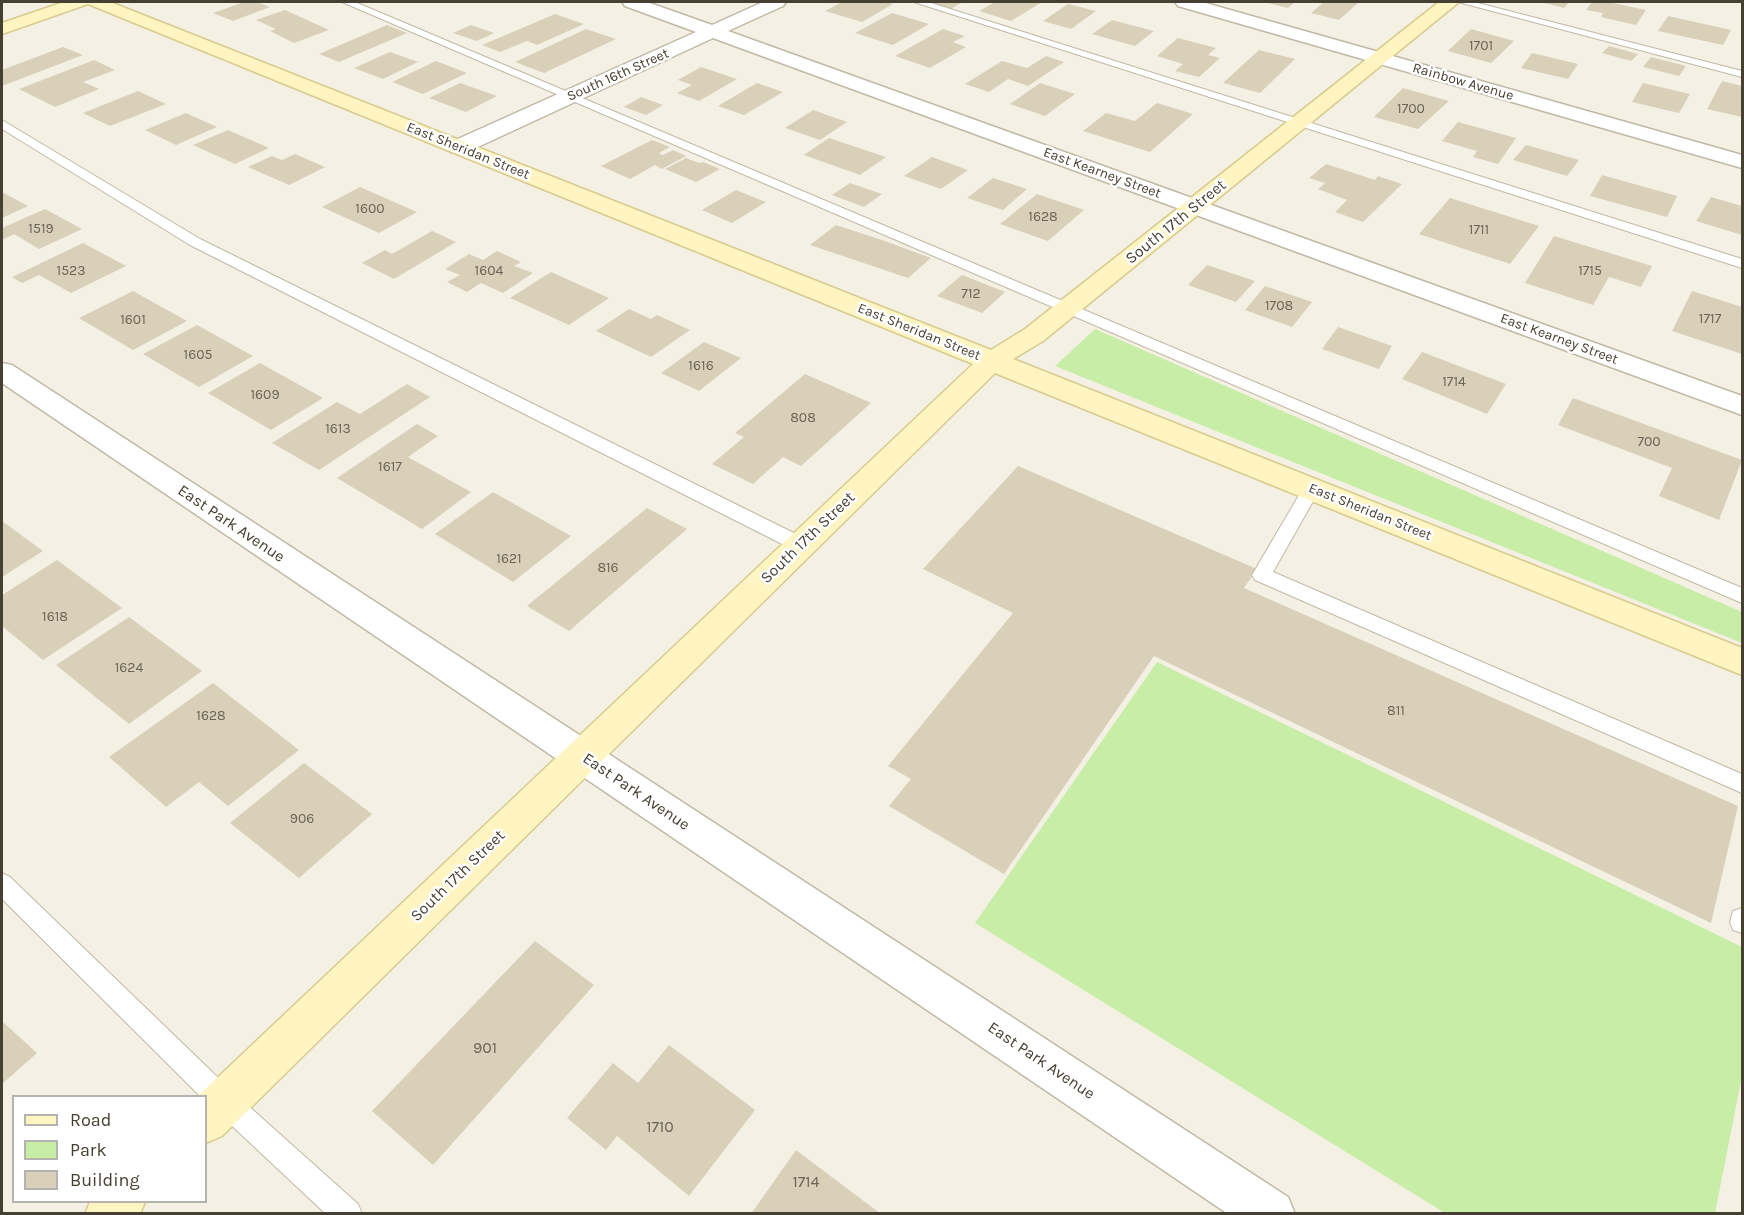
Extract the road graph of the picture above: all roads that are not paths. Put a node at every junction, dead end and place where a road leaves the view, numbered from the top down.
1 (80, 2) edge
2 (95, 2) edge
3 (347, 2) edge
4 (631, 2) edge
5 (777, 2) edge
6 (919, 2) edge
7 (1184, 2) edge
8 (1450, 2) edge
9 (1463, 2) edge
10 (2, 29) edge
11 (713, 32) junction
12 (1380, 58) junction
13 (1743, 74) edge
14 (571, 96) junction
15 (1299, 123) junction
16 (2, 124) edge
17 (459, 147) junction
18 (1743, 162) edge
19 (1196, 207) junction
20 (1743, 264) edge
21 (1067, 309) junction
22 (992, 361) junction
23 (2, 371) edge
24 (1743, 406) edge
25 (1311, 489) junction
26 (801, 545) junction
27 (1743, 596) edge
28 (1743, 662) edge
29 (582, 756) junction
30 (1743, 784) edge
31 (2, 884) edge
32 (200, 1095) edge
33 (215, 1111) edge
34 (120, 1203) edge
35 (109, 1214) edge
36 (348, 1214) edge
37 (1271, 1214) edge

1 - 10 street
2 - 17 street, East Sheridan Street
3 - 14 lane
4 - 11 street, East Kearney Street
5 - 11 street, South 16th Street
6 - 15 lane
7 - 12 street, Rainbow Avenue
8 - 12 street, South 17th Street
9 - 13 lane
11 - 14 street, South 16th Street
11 - 19 street, East Kearney Street
12 - 15 street, South 17th Street
12 - 18 street, Rainbow Avenue
14 - 17 street, South 16th Street
14 - 21 lane
15 - 19 street, South 17th Street
15 - 20 lane
16 - 26 lane
17 - 22 street, East Sheridan Street
19 - 21 street, South 17th Street
19 - 24 street, East Kearney Street
21 - 22 street, South 17th Street
21 - 27 lane
22 - 25 street, East Sheridan Street
22 - 26 street, South 17th Street
23 - 29 street, East Park Avenue
25 - 28 street, East Sheridan Street
25 - 30 lane
26 - 29 street, South 17th Street
29 - 33 street, South 17th Street
29 - 37 street, East Park Avenue
31 - 32 lane
33 - 36 lane
34 - 35 street

